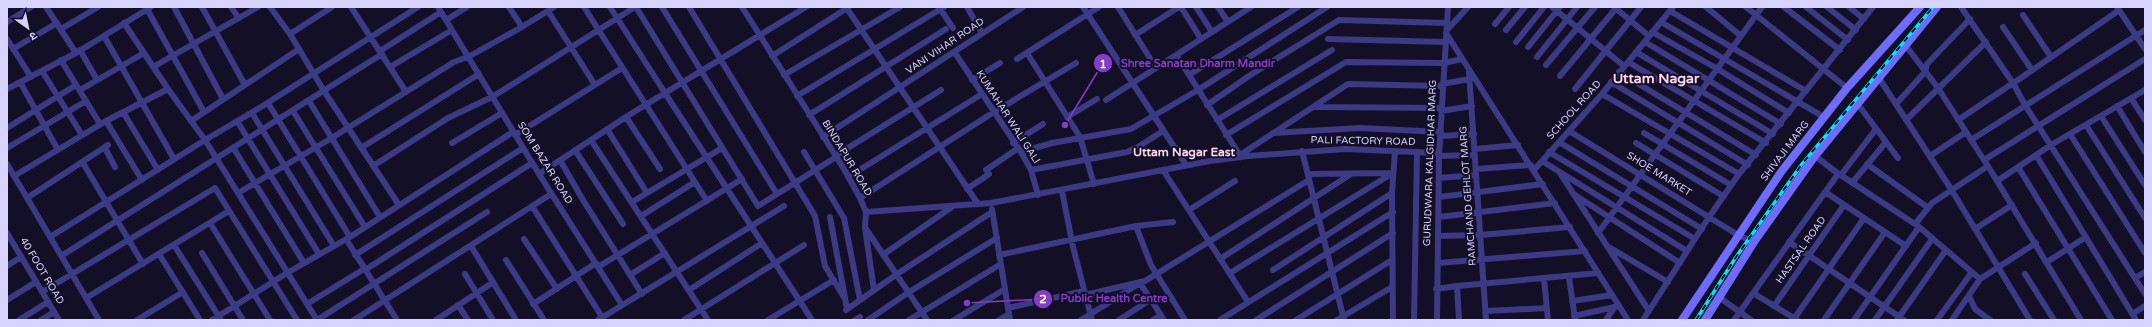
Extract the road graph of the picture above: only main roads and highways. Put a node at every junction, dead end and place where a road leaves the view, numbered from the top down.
1 (1920, 7) edge
2 (1936, 7) edge
3 (1706, 319) edge
4 (1682, 320) edge

1 - 4 main road, SHIVAJI MARG
2 - 3 main road

